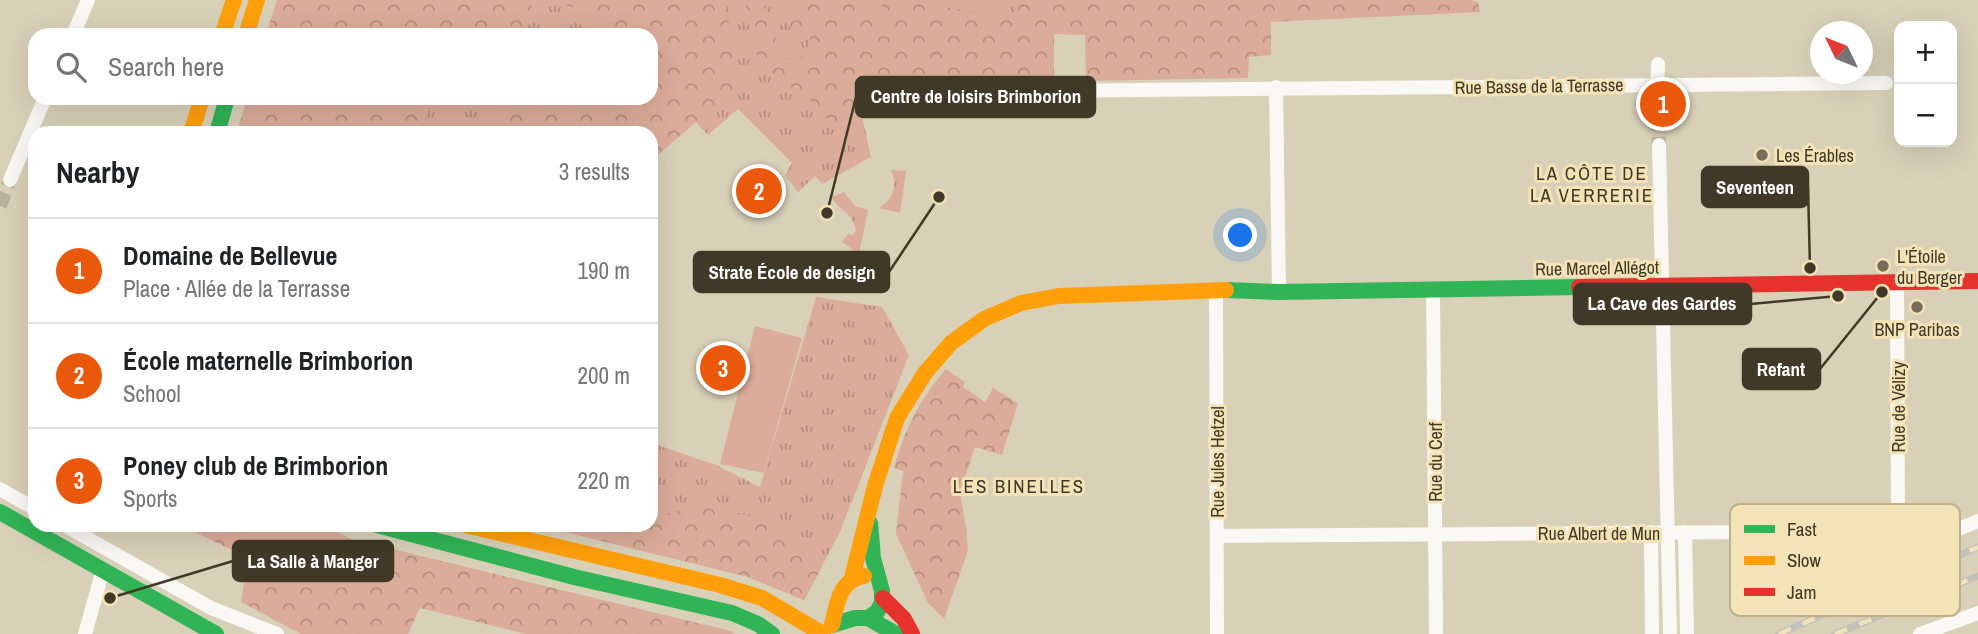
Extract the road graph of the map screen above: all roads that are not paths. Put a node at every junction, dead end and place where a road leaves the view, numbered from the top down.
1 (88, 0) edge
2 (233, 0) edge
3 (257, 0) edge
4 (76, 28) edge
5 (224, 28) edge
6 (248, 28) edge
7 (1658, 64) dead end
8 (1886, 83) dead end
9 (1276, 87) junction
10 (1657, 90) junction
11 (1035, 91) dead end
12 (42, 105) edge
13 (200, 105) edge
14 (225, 105) edge
15 (33, 126) edge
16 (193, 126) edge
17 (219, 126) edge
18 (28, 138) edge
19 (1659, 145) tunnel mouth
20 (10, 180) tunnel mouth
21 (1978, 281) edge
22 (1897, 282) junction
23 (1663, 286) junction
24 (1433, 289) junction
25 (1216, 290) junction
26 (1279, 292) junction
27 (0, 489) edge
28 (1898, 504) edge
29 (28, 505) edge
30 (869, 512) junction
31 (3, 515) edge
32 (1978, 521) edge
33 (1960, 528) edge
34 (28, 529) edge
35 (34, 532) edge
36 (76, 532) edge
37 (404, 532) edge
38 (495, 532) edge
39 (1668, 532) junction
40 (1685, 532) junction
41 (1730, 532) edge
42 (1651, 533) junction
43 (1435, 534) junction
44 (1217, 536) junction
45 (103, 570) junction
46 (852, 578) junction
47 (881, 592) junction
48 (1978, 613) edge
49 (862, 618) junction
50 (85, 634) edge
51 (216, 634) edge
52 (277, 634) edge
53 (772, 634) edge
54 (823, 634) edge
55 (896, 634) edge
56 (912, 634) edge
57 (1217, 634) edge
58 (1436, 634) edge
59 (1652, 634) edge
60 (1670, 634) edge
61 (1687, 634) edge
62 (1920, 634) edge

1 - 4 street
2 - 5 main road
3 - 6 main road
7 - 10 street
8 - 10 street, Rue Basse de la Terrasse
9 - 10 street, Rue Basse de la Terrasse
9 - 11 street, Rue Basse de la Terrasse
9 - 26 street
12 - 15 street
13 - 16 main road
14 - 17 main road
18 - 20 street
19 - 23 street
21 - 22 main road, Rue Marcel Allégot
22 - 23 main road, Rue Marcel Allégot
22 - 28 street, Rue de Vélizy
23 - 24 main road, Rue Marcel Allégot
23 - 39 street
24 - 26 main road, Rue Marcel Allégot
24 - 43 street, Rue du Cerf
25 - 26 main road, Rue Marcel Allégot
25 - 30 main road, Rue Marcel Allégot
25 - 44 street, Rue Jules Hetzel
27 - 29 street
30 - 46 main road, Rue Marcel Allégot
30 - 47 main road
31 - 34 main road
32 - 33 street, Rue Albert de Mun
35 - 45 main road
36 - 52 street
37 - 53 main road
38 - 54 main road
39 - 40 street, Rue Albert de Mun
39 - 42 street, Rue Albert de Mun
39 - 60 street
40 - 41 street, Rue Albert de Mun
40 - 61 street
42 - 43 street, Rue Albert de Mun
42 - 59 street
43 - 44 street, Rue Albert de Mun
43 - 58 street, Rue du Cerf
44 - 57 street, Rue Jules Hetzel
45 - 50 street
45 - 51 main road
46 - 47 main road
46 - 49 main road, Rue Marcel Allégot
47 - 49 main road
47 - 56 main road
48 - 62 street
49 - 55 main road

